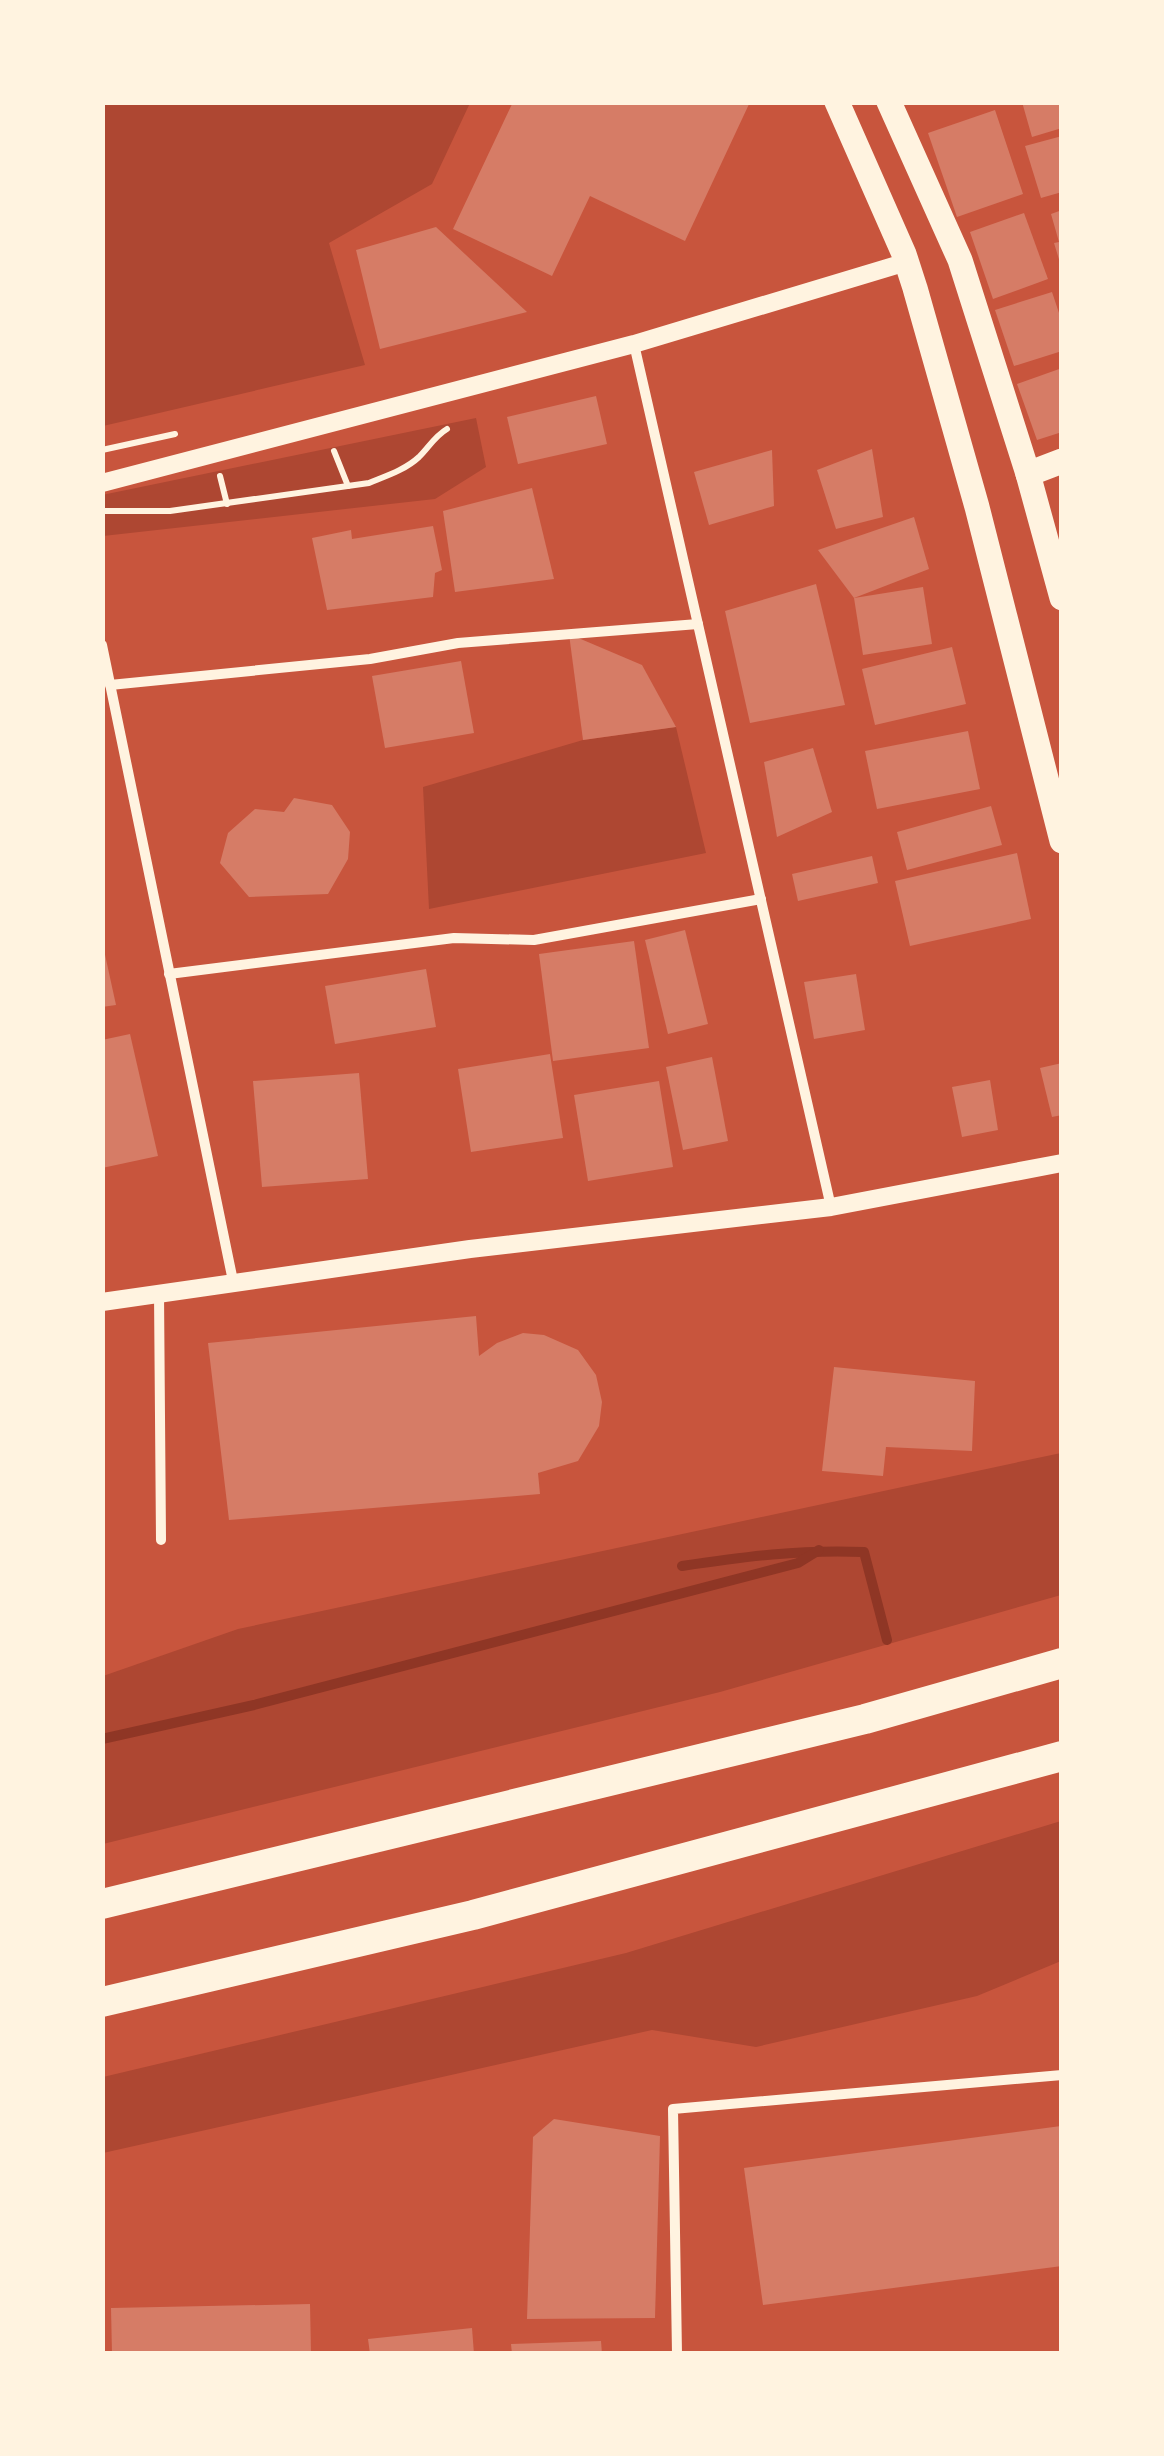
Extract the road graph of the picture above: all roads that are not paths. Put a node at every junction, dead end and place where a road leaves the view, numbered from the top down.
1 (837, 102) edge
2 (889, 102) edge
3 (907, 262) junction
4 (634, 344) junction
5 (1062, 461) edge
6 (1028, 474) junction
7 (102, 482) edge
8 (1062, 598) edge
9 (698, 624) junction
10 (102, 645) edge
11 (110, 685) junction
12 (1062, 841) edge
13 (761, 900) junction
14 (169, 974) junction
15 (1062, 1163) edge
16 (831, 1207) junction
17 (234, 1281) junction
18 (159, 1292) junction
19 (102, 1302) edge
20 (161, 1540) dead end
21 (1062, 1663) edge
22 (1062, 1756) edge
23 (102, 1904) edge
24 (102, 2002) edge
25 (1062, 2075) edge
26 (677, 2354) edge

1 - 3 main road
2 - 6 main road
3 - 4 street
3 - 12 main road
4 - 7 street
4 - 9 street
5 - 6 main road
6 - 8 main road
9 - 11 street
9 - 13 street
10 - 11 street
11 - 14 street
13 - 14 street
13 - 16 street
14 - 17 street
15 - 16 street
16 - 17 street
17 - 18 street
18 - 19 street
18 - 20 street
21 - 23 highway
22 - 24 highway
25 - 26 street

